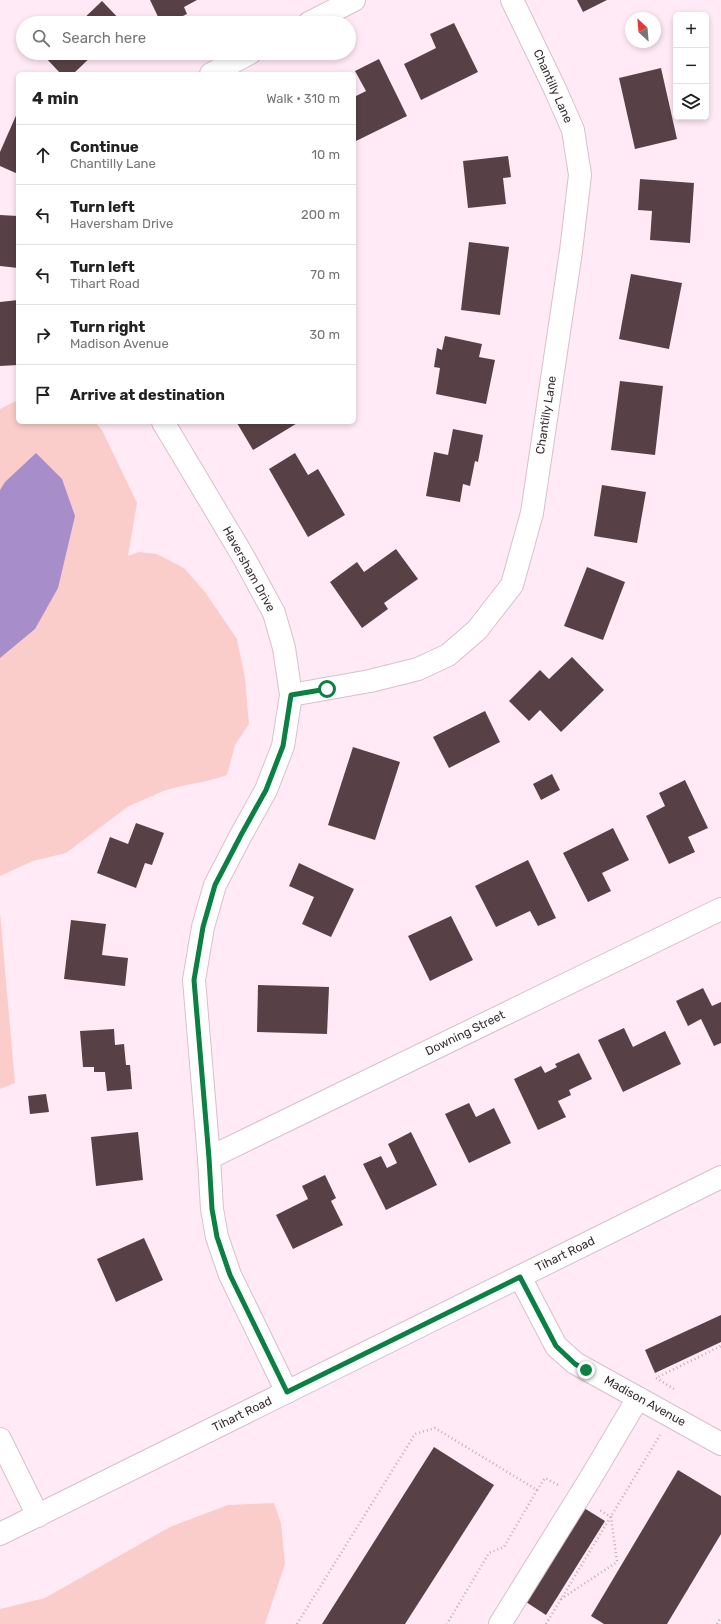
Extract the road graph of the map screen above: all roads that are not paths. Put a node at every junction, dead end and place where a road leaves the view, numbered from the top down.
1 (354, 0) edge
2 (512, 0) edge
3 (323, 16) edge
4 (237, 60) edge
5 (215, 72) edge
6 (164, 424) edge
7 (291, 695) junction
8 (721, 909) edge
9 (209, 1158) junction
10 (721, 1177) edge
11 (520, 1277) junction
12 (287, 1392) junction
13 (638, 1398) junction
14 (0, 1439) edge
15 (721, 1444) edge
16 (38, 1516) junction
17 (0, 1534) edge
18 (500, 1624) edge

1 - 3 street
2 - 7 street, Chantilly Lane
4 - 5 street
6 - 7 street, Haversham Drive
7 - 9 street, Haversham Drive
8 - 9 street, Downing Street
9 - 12 street, Haversham Drive
10 - 11 street, Tihart Road
11 - 12 street, Tihart Road
11 - 13 street, Madison Avenue
12 - 16 street, Tihart Road
13 - 15 street, Madison Avenue
13 - 18 street
14 - 16 street
16 - 17 street, Tihart Road

